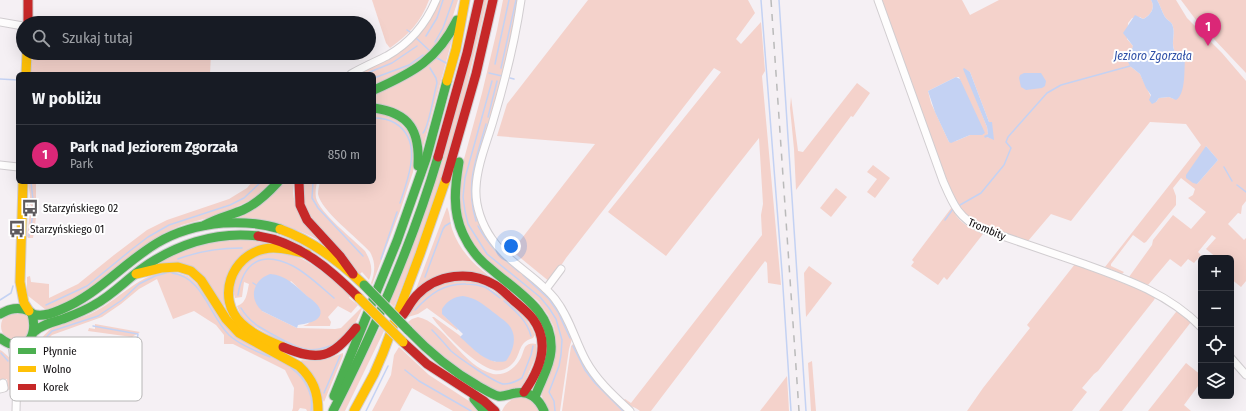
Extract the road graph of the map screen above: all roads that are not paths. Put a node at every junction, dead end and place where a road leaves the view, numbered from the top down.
1 (28, 0) edge
2 (436, 0) edge
3 (465, 0) edge
4 (479, 0) edge
5 (493, 0) edge
6 (521, 0) edge
7 (878, 0) edge
8 (28, 16) edge
9 (0, 22) edge
10 (16, 25) edge
11 (26, 60) edge
12 (26, 72) edge
13 (355, 72) edge
14 (376, 89) edge
15 (376, 108) edge
16 (462, 130) junction
17 (0, 165) edge
18 (16, 167) edge
19 (418, 180) junction
20 (23, 184) edge
21 (276, 184) edge
22 (298, 184) edge
23 (206, 225) junction
24 (307, 254) junction
25 (561, 269) dead end
26 (136, 274) junction
27 (353, 274) junction
28 (20, 282) junction
29 (546, 289) junction
30 (12, 308) junction
31 (30, 313) junction
32 (0, 314) edge
33 (366, 319) junction
34 (1198, 324) edge
35 (35, 331) junction
36 (31, 337) edge
37 (387, 342) junction
38 (1234, 361) edge
39 (1246, 375) edge
40 (466, 391) junction
41 (524, 392) junction
42 (504, 396) junction
43 (535, 397) junction
44 (16, 401) edge
45 (495, 410) edge
46 (16, 411) edge
47 (318, 411) edge
48 (330, 411) edge
49 (333, 411) edge
50 (354, 411) edge
51 (484, 411) edge
52 (544, 411) edge
53 (630, 411) edge

1 - 8 main road
2 - 13 street
3 - 14 main road
3 - 19 main road
4 - 49 main road
5 - 16 main road
6 - 29 street
7 - 34 street, Trombity
9 - 10 street
11 - 12 main road
15 - 19 main road
16 - 37 main road
16 - 43 main road
17 - 18 street
19 - 33 main road
20 - 28 main road
21 - 23 main road
22 - 27 main road
23 - 27 main road
23 - 31 main road
24 - 26 main road
24 - 33 main road
24 - 40 main road, bridge
25 - 29 street
26 - 35 main road
26 - 47 main road
27 - 42 main road, bridge
28 - 30 main road
28 - 31 main road
29 - 53 street
30 - 31 main road
30 - 32 main road
31 - 35 main road
33 - 48 main road
35 - 36 main road
37 - 41 main road
37 - 50 main road
38 - 39 street
40 - 45 main road
40 - 51 main road
41 - 42 main road
41 - 43 main road
42 - 45 main road
43 - 52 main road
44 - 46 street

